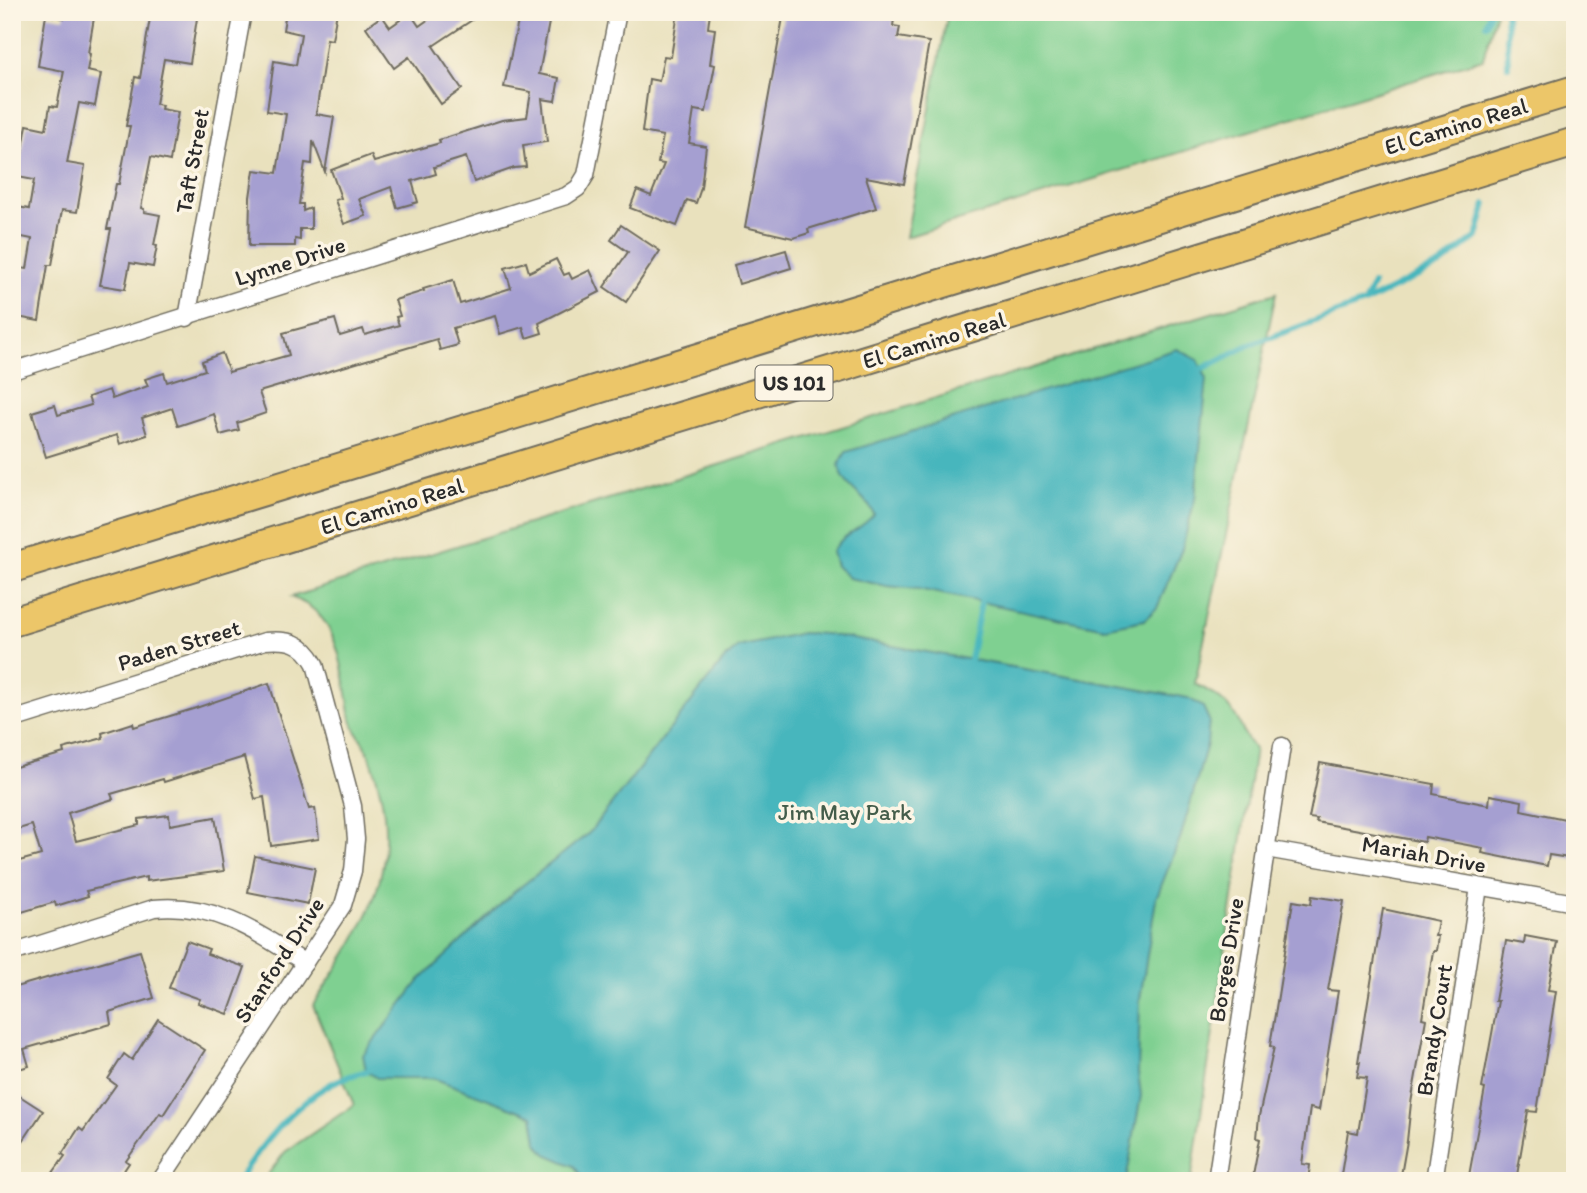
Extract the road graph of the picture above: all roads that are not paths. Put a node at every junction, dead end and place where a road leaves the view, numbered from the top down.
1 (243, 12) edge
2 (618, 12) edge
3 (1575, 90) edge
4 (1575, 142) edge
5 (187, 318) junction
6 (12, 372) edge
7 (12, 568) edge
8 (12, 622) edge
9 (324, 700) joint
10 (12, 720) edge
11 (1282, 746) dead end
12 (1266, 849) junction
13 (1479, 887) junction
14 (1575, 903) edge
15 (12, 953) edge
16 (305, 963) junction
17 (160, 1181) edge
18 (1216, 1181) edge
19 (1434, 1181) edge

1 - 5 street, Taft Street
2 - 5 street, Lynne Drive
3 - 7 highway, El Camino Real / US 101
4 - 8 highway, El Camino Real / US 101
5 - 6 street, Lynne Drive
9 - 10 street, Paden Street
9 - 16 street, Stanford Drive
11 - 12 street, Borges Drive
12 - 13 street, Mariah Drive
12 - 18 street, Borges Drive
13 - 14 street, Mariah Drive
13 - 19 street, Brandy Court
15 - 16 street
16 - 17 street, Stanford Drive

